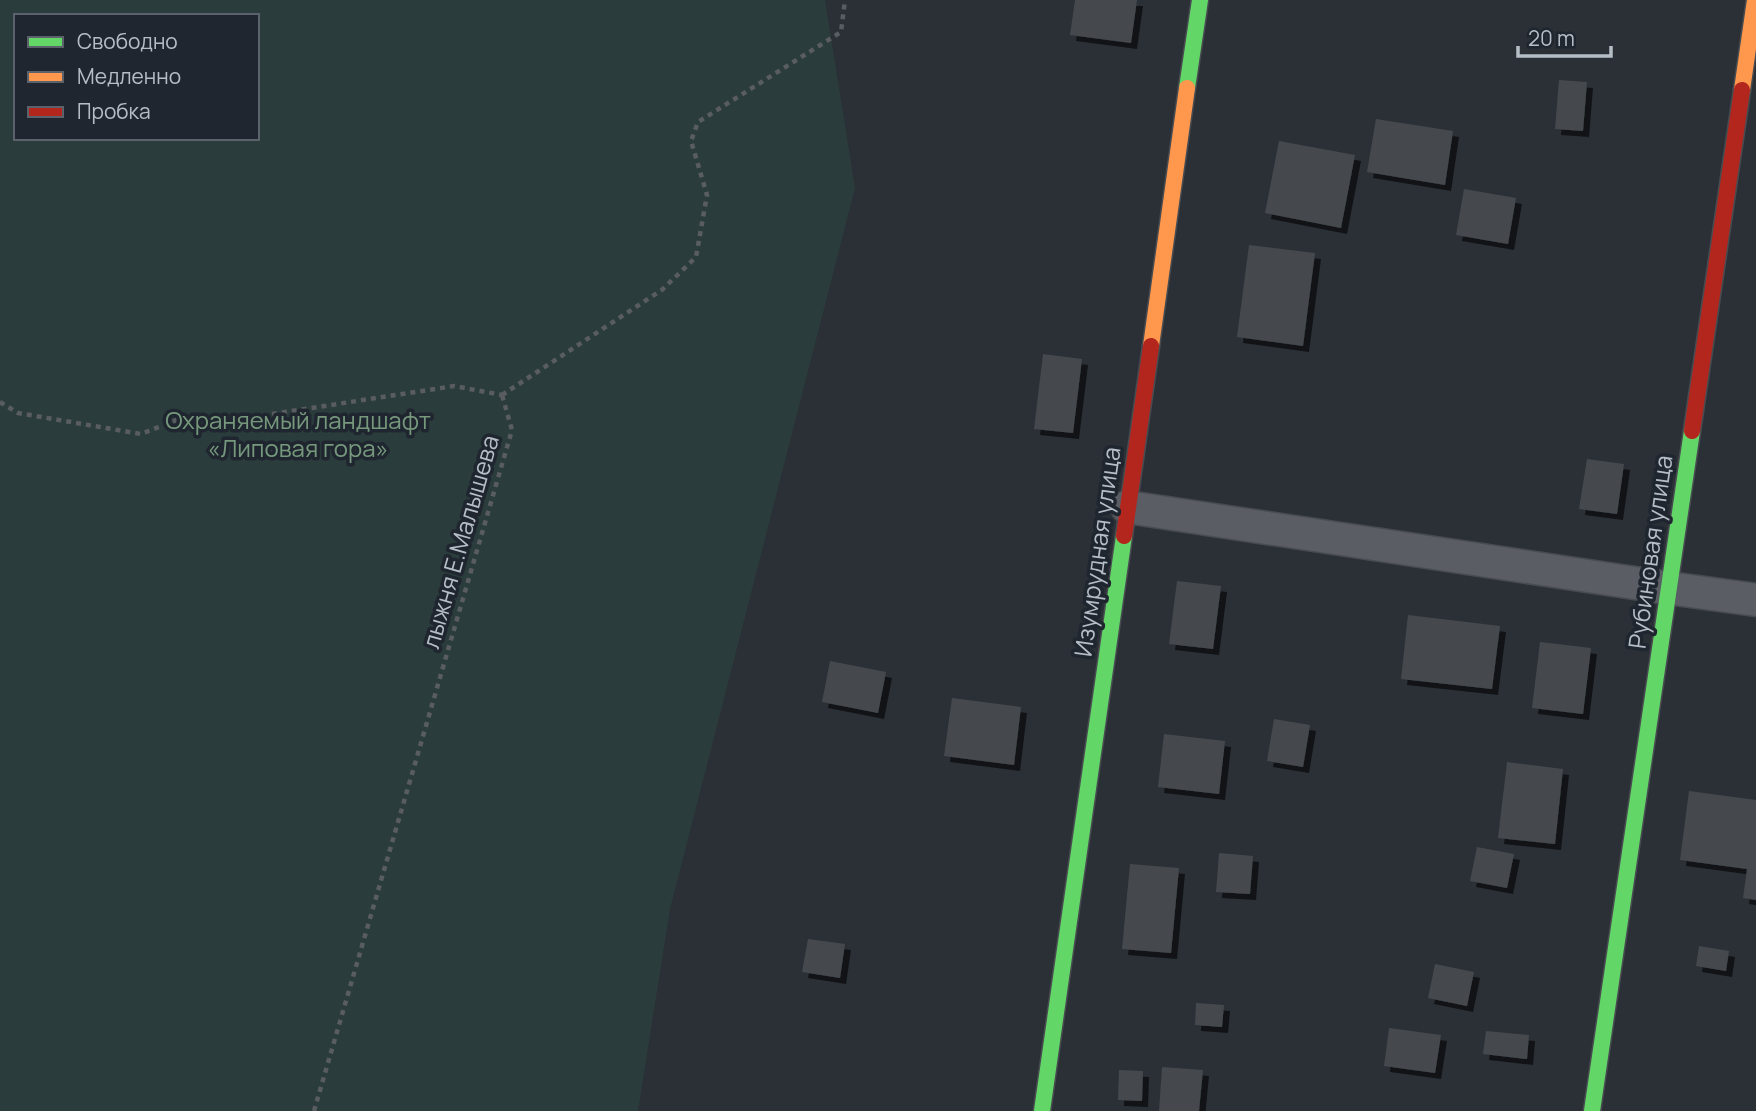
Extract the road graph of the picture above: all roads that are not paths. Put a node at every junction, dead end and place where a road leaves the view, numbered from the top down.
1 (1200, 0) edge
2 (1755, 0) edge
3 (1127, 507) junction
4 (1668, 588) junction
5 (1756, 600) edge
6 (1042, 1111) edge
7 (1592, 1111) edge

1 - 3 street, Изумрудная улица
2 - 4 street, Рубиновая улица
3 - 4 street
3 - 6 street, Изумрудная улица
4 - 5 street
4 - 7 street, Рубиновая улица

